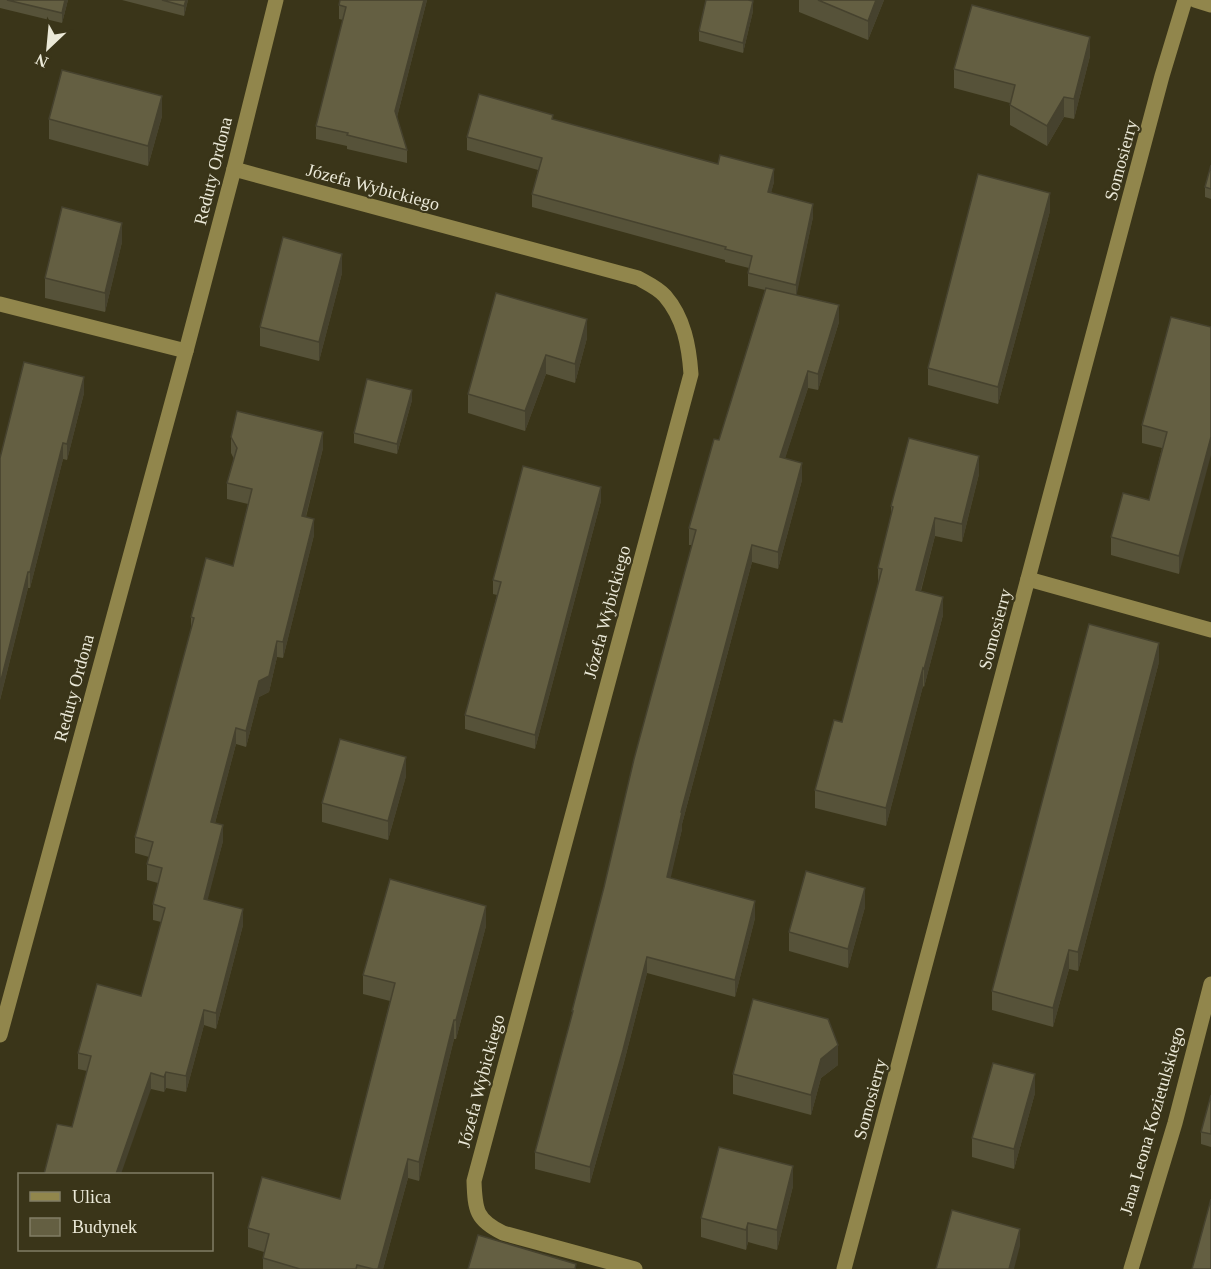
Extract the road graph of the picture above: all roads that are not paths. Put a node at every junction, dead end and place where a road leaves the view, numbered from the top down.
1 (276, 0) edge
2 (1185, 0) edge
3 (1195, 0) edge
4 (1211, 5) edge
5 (234, 169) junction
6 (0, 304) edge
7 (186, 351) junction
8 (1028, 579) junction
9 (1211, 630) edge
10 (1211, 984) edge
11 (0, 1035) edge
12 (635, 1269) edge
13 (844, 1269) edge
14 (1131, 1269) edge

1 - 5 street, Reduty Ordona
2 - 8 street, Somosierry
3 - 4 street
5 - 7 street, Reduty Ordona
5 - 12 street, Józefa Wybickiego
6 - 7 street
7 - 11 street, Reduty Ordona
8 - 9 street
8 - 13 street, Somosierry
10 - 14 street, Jana Leona Kozietulskiego

